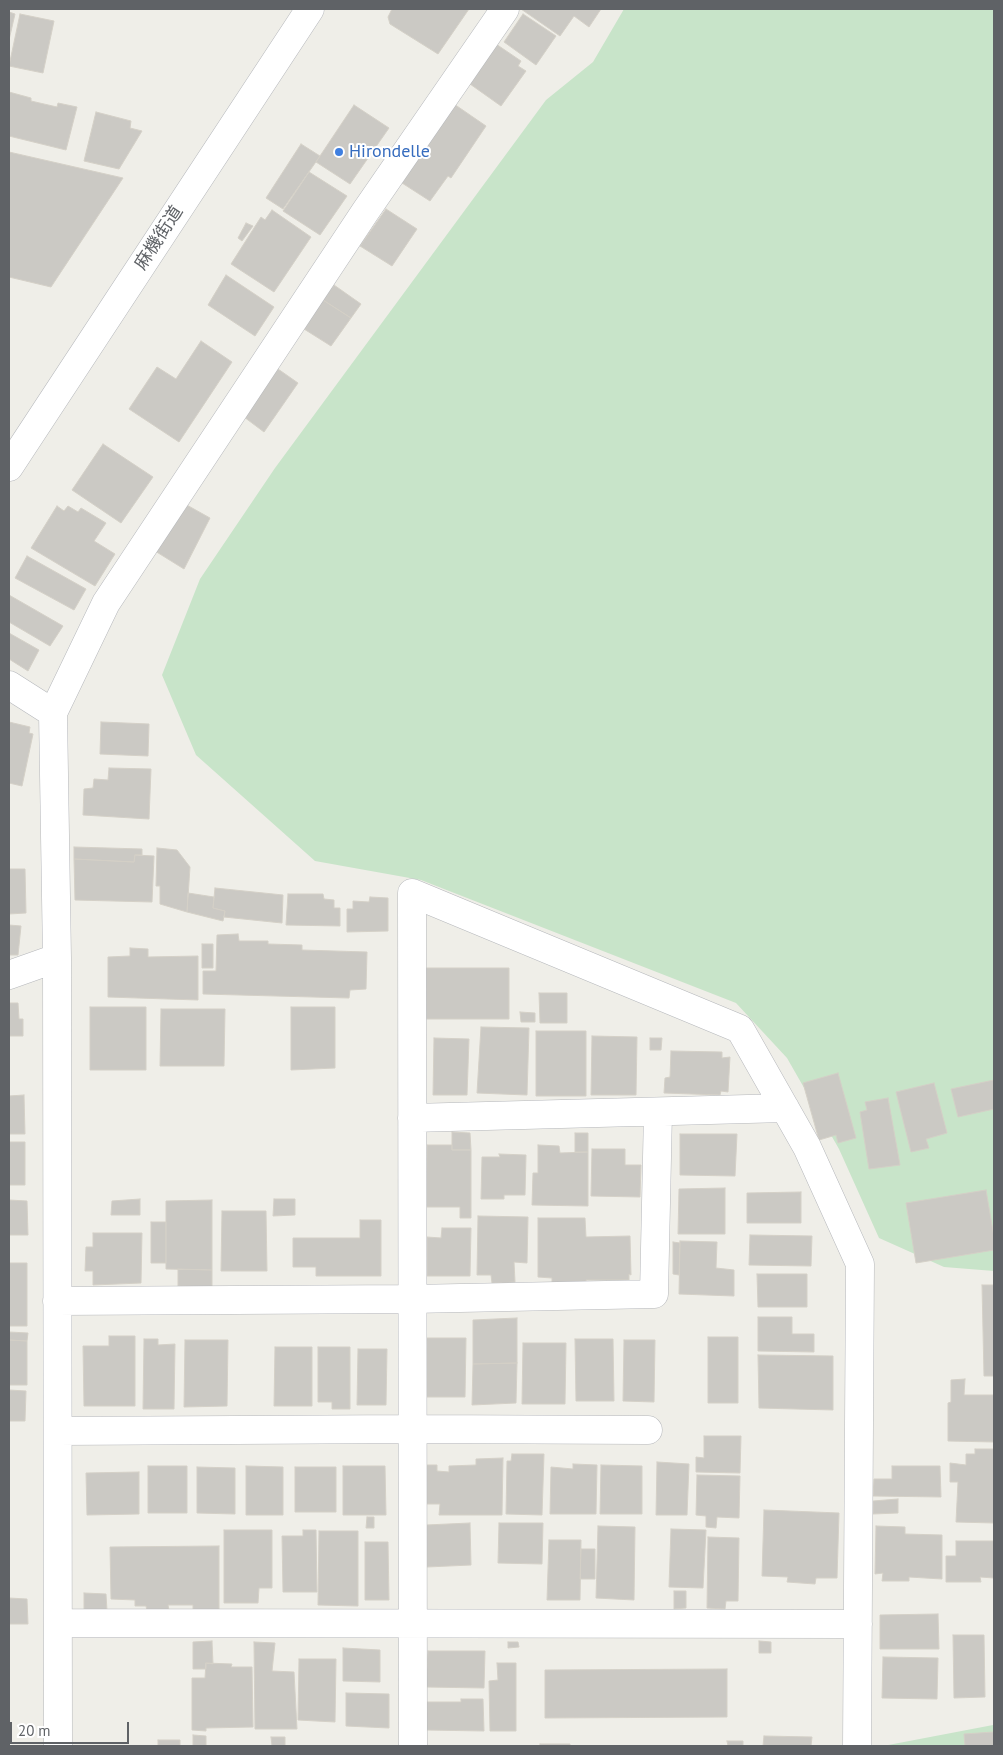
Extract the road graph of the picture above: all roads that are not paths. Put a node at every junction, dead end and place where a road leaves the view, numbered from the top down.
1 (310, 9) edge
2 (505, 9) edge
3 (9, 467) edge
4 (9, 685) edge
5 (53, 713) junction
6 (57, 958) junction
7 (9, 975) edge
8 (785, 1108) junction
9 (658, 1112) junction
10 (412, 1118) junction
11 (412, 1299) junction
12 (57, 1301) junction
13 (412, 1429) junction
14 (648, 1430) dead end
15 (58, 1431) junction
16 (58, 1623) junction
17 (413, 1623) junction
18 (858, 1624) junction
19 (58, 1746) edge
20 (413, 1746) edge
21 (857, 1746) edge

1 - 3 street, 麻機街道
2 - 5 street
4 - 5 street
5 - 6 street
6 - 7 street
6 - 12 street
8 - 9 street
8 - 10 street
8 - 18 street
9 - 10 street
9 - 11 street
10 - 11 street
11 - 12 street
11 - 13 street
12 - 15 street
13 - 14 street
13 - 15 street
13 - 17 street
15 - 16 street
16 - 17 street
16 - 19 street
17 - 18 street
17 - 20 street
18 - 21 street

